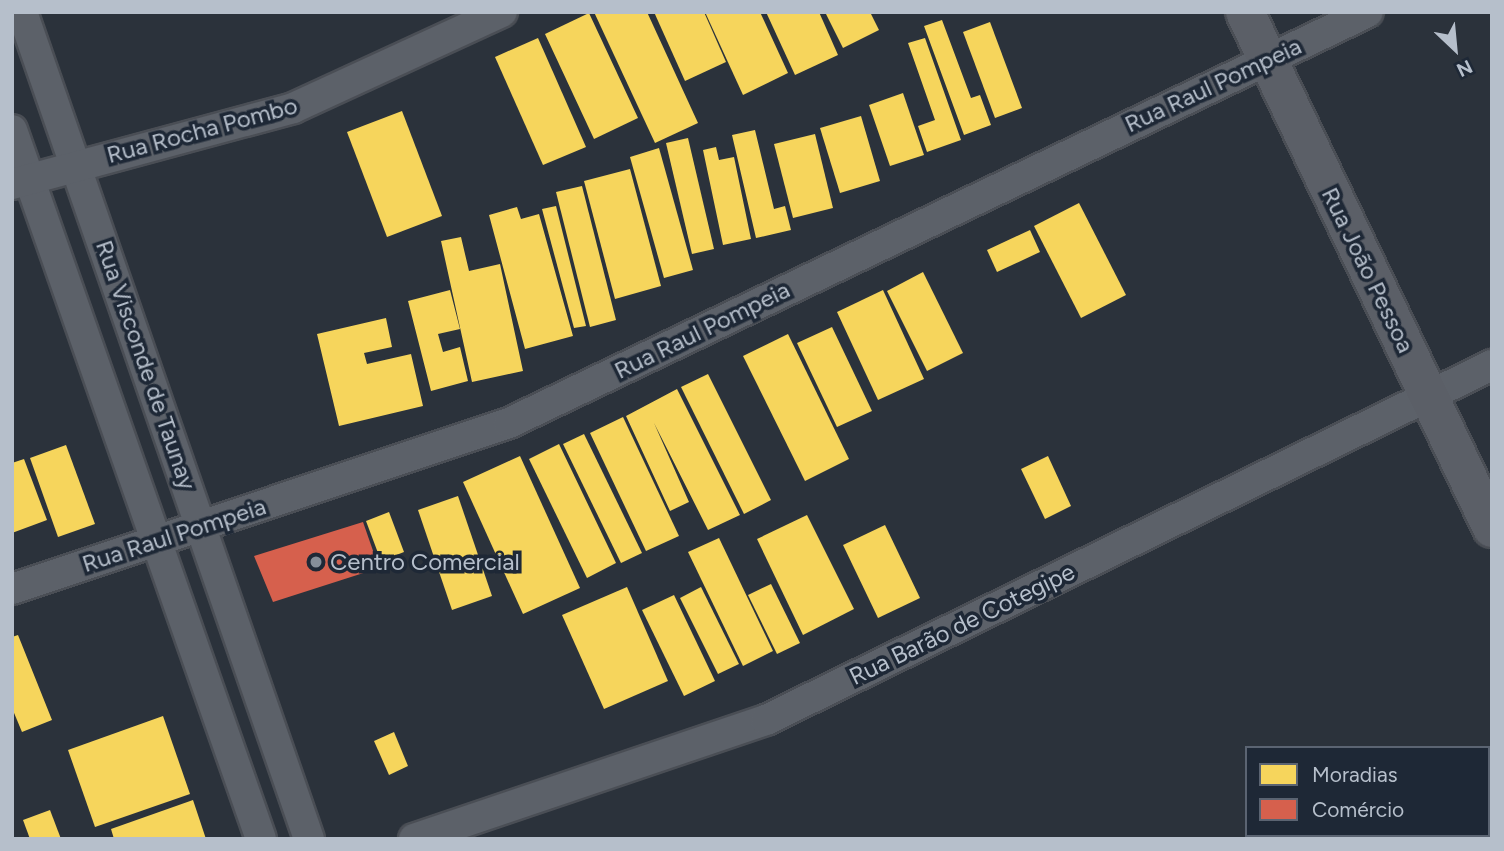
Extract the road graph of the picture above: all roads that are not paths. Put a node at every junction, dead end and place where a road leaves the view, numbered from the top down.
1 (22, 12) edge
2 (502, 12) edge
3 (1245, 12) edge
4 (1368, 12) edge
5 (1268, 59) junction
6 (12, 130) edge
7 (75, 164) junction
8 (21, 181) edge
9 (1492, 365) edge
10 (1428, 395) junction
11 (203, 526) junction
12 (1492, 528) edge
13 (157, 541) junction
14 (12, 589) edge
15 (261, 839) edge
16 (309, 839) edge
17 (414, 839) edge

1 - 7 street, Rua Visconde de Taunay
2 - 7 street, Rua Rocha Pombo
3 - 5 main road, Rua João Pessoa
4 - 5 street, Rua Raul Pompeia
5 - 10 main road, Rua João Pessoa
5 - 11 street, Rua Raul Pompeia
6 - 8 street, Rua Visconde de Taunay
7 - 8 street, Rua Rocha Pombo
7 - 11 street, Rua Visconde de Taunay
8 - 13 street, Rua Visconde de Taunay
9 - 10 street, Rua Barão de Cotegipe
10 - 12 main road, Rua João Pessoa
10 - 17 street, Rua Barão de Cotegipe
11 - 13 street, Rua Raul Pompeia
11 - 16 street, Rua Visconde de Taunay
13 - 14 street, Rua Raul Pompeia
13 - 15 street, Rua Visconde de Taunay

